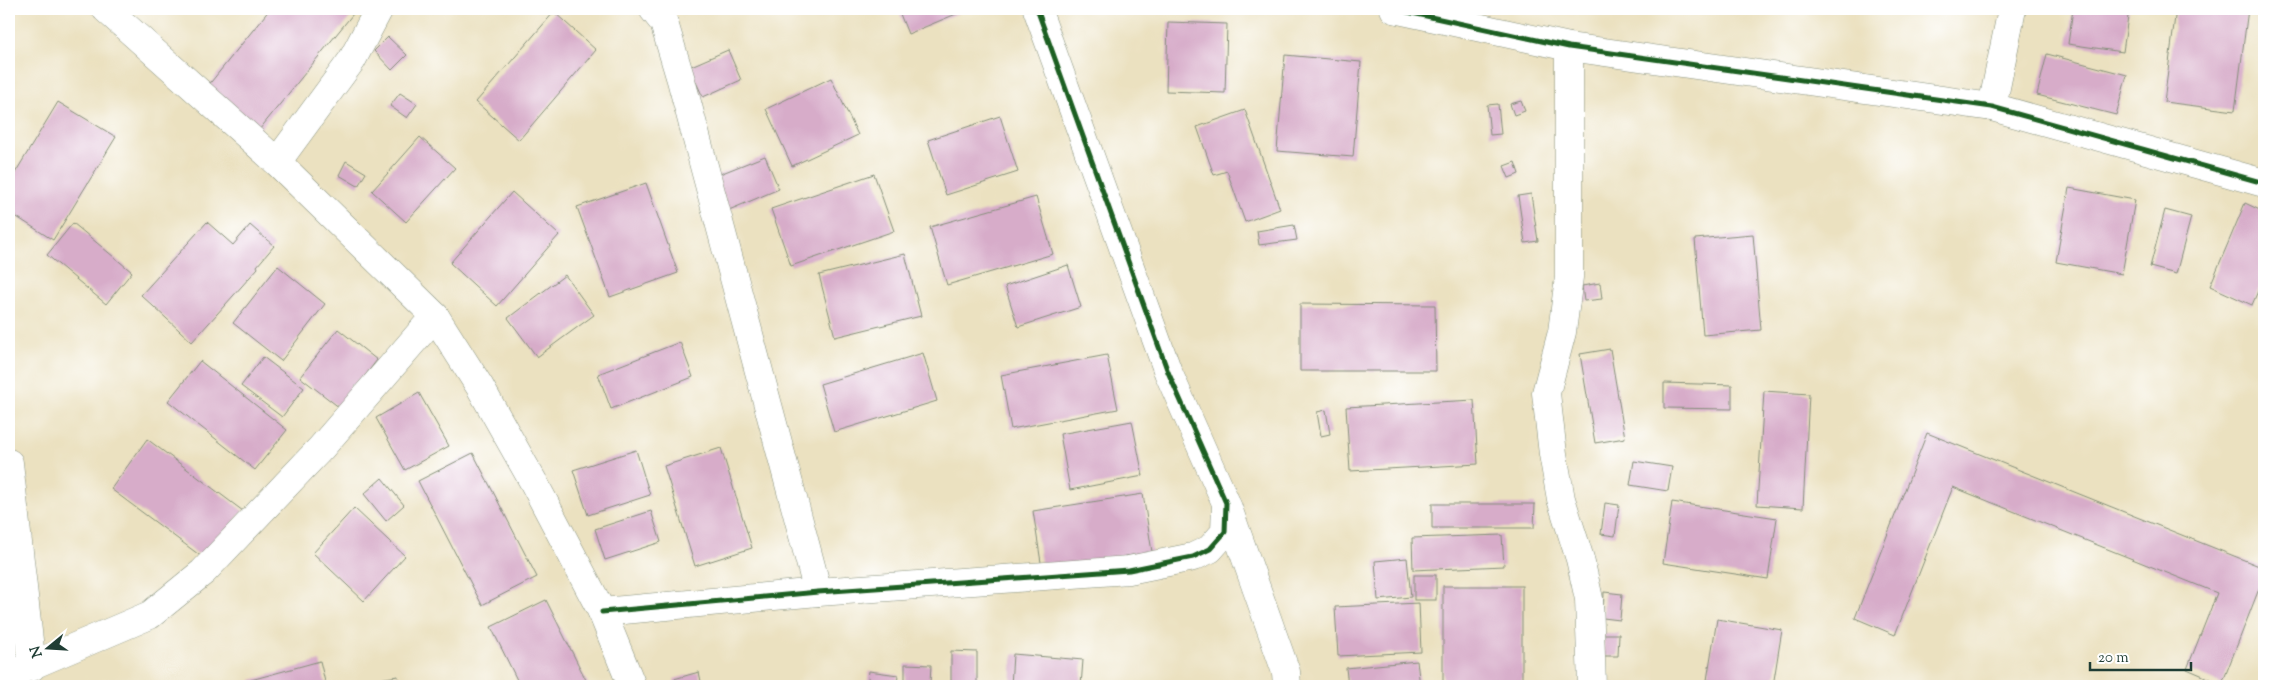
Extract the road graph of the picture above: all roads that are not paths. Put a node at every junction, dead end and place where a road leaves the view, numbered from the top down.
1 (106, 9) edge
2 (379, 9) edge
3 (652, 9) edge
4 (1037, 9) edge
5 (1394, 9) edge
6 (2012, 9) edge
7 (1569, 47) junction
8 (1992, 107) junction
9 (277, 162) junction
10 (2264, 183) edge
11 (435, 316) junction
12 (9, 463) edge
13 (1226, 503) junction
14 (818, 592) junction
15 (602, 612) junction
16 (20, 671) edge
17 (632, 686) edge
18 (1287, 686) edge
19 (1592, 686) edge

1 - 9 street
2 - 9 street
3 - 14 street
4 - 13 street
5 - 7 street
6 - 8 street
7 - 8 street
7 - 19 street
8 - 10 street
9 - 11 street
11 - 15 street
11 - 16 street
12 - 16 street
13 - 14 street
13 - 18 street
14 - 15 street
15 - 17 street

